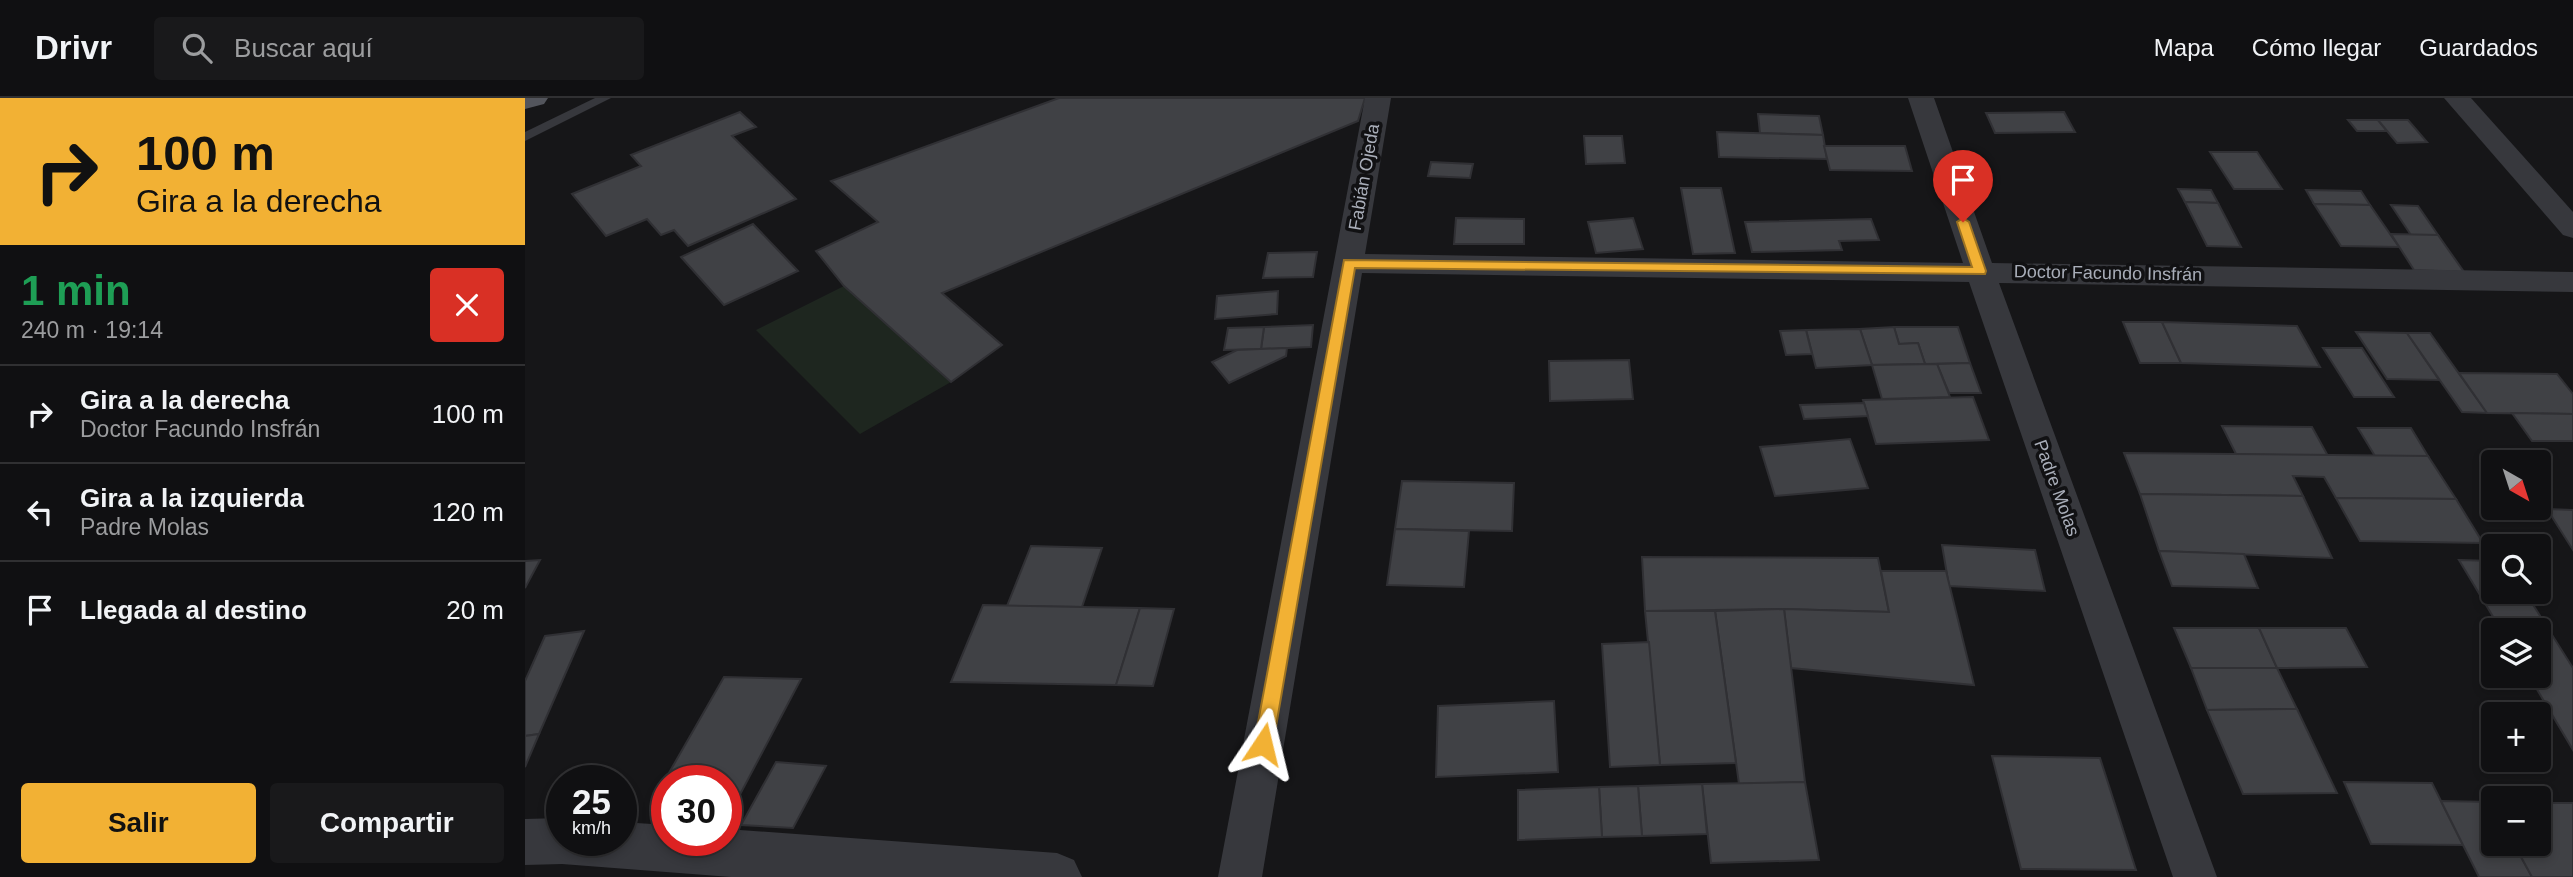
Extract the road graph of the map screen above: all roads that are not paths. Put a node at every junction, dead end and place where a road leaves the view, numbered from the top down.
1 (534, 98) edge
2 (605, 98) edge
3 (1378, 98) edge
4 (1921, 98) edge
5 (2457, 98) edge
6 (525, 101) edge
7 (525, 137) edge
8 (2573, 229) edge
9 (1349, 263) junction
10 (1980, 271) junction
11 (2573, 282) edge
12 (525, 842) edge
13 (1057, 877) edge
14 (1240, 877) edge
15 (2195, 877) edge

1 - 6 main road
2 - 7 lane
3 - 9 street, Fabián Ojeda
4 - 10 street, Padre Molas
5 - 8 street
9 - 10 street, Doctor Facundo Insfrán
9 - 14 street, Fabián Ojeda
10 - 11 street, Doctor Facundo Insfrán
10 - 15 street, Padre Molas
12 - 13 street

